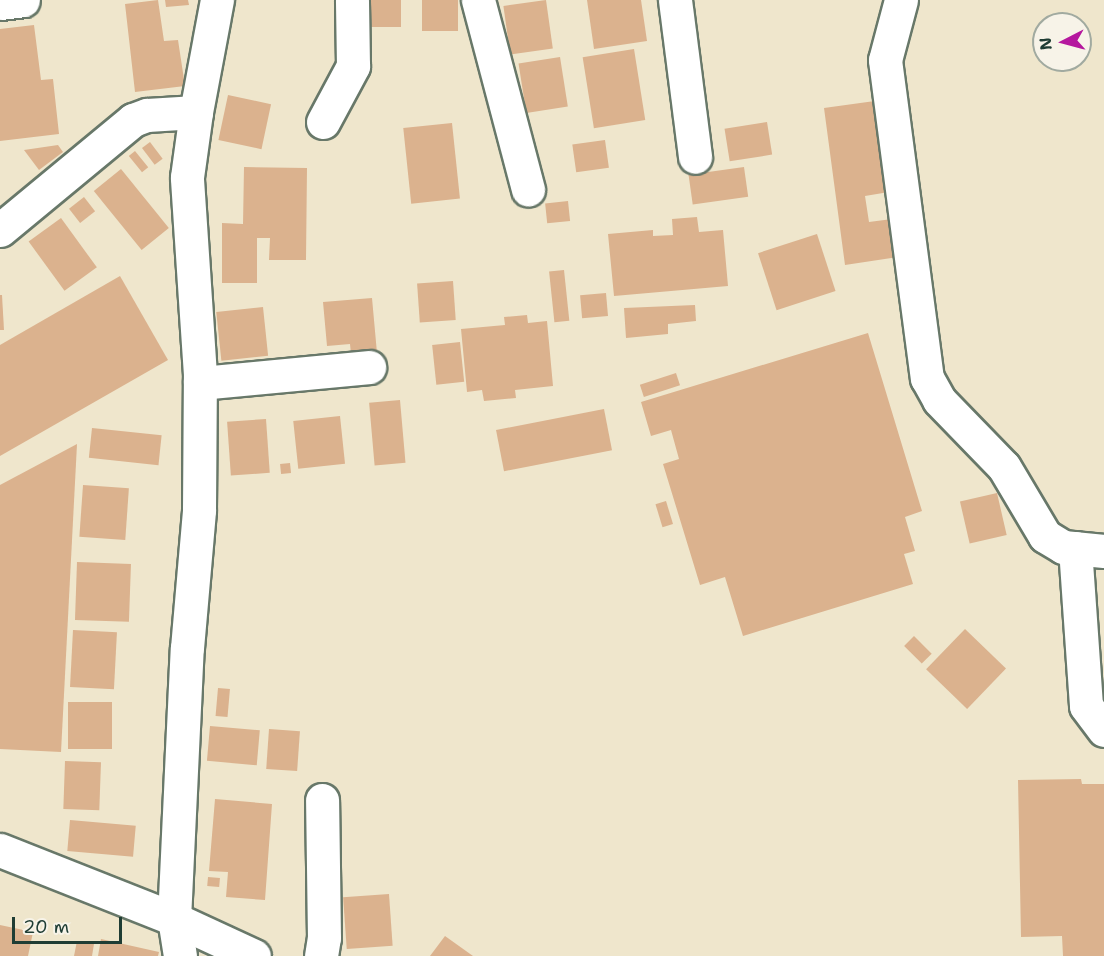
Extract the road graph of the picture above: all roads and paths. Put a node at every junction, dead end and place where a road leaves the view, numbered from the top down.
1 (23, 0) edge
2 (218, 0) edge
3 (352, 0) edge
4 (478, 0) edge
5 (675, 0) edge
6 (901, 0) edge
7 (0, 3) edge
8 (196, 112) junction
9 (323, 122) dead end
10 (695, 157) dead end
11 (528, 189) dead end
12 (0, 230) edge
13 (369, 367) dead end
14 (201, 383) junction
15 (1089, 550) edge
16 (1104, 730) edge
17 (322, 800) dead end
18 (0, 850) edge
19 (174, 919) junction
20 (180, 956) edge
21 (255, 956) edge
22 (321, 956) edge

1 - 7 street
2 - 8 street
3 - 9 street
4 - 11 street
5 - 10 street
6 - 15 street
8 - 12 street
8 - 14 street
13 - 14 street
14 - 19 street
15 - 16 street
17 - 22 street
18 - 19 street
19 - 20 street
19 - 21 street

